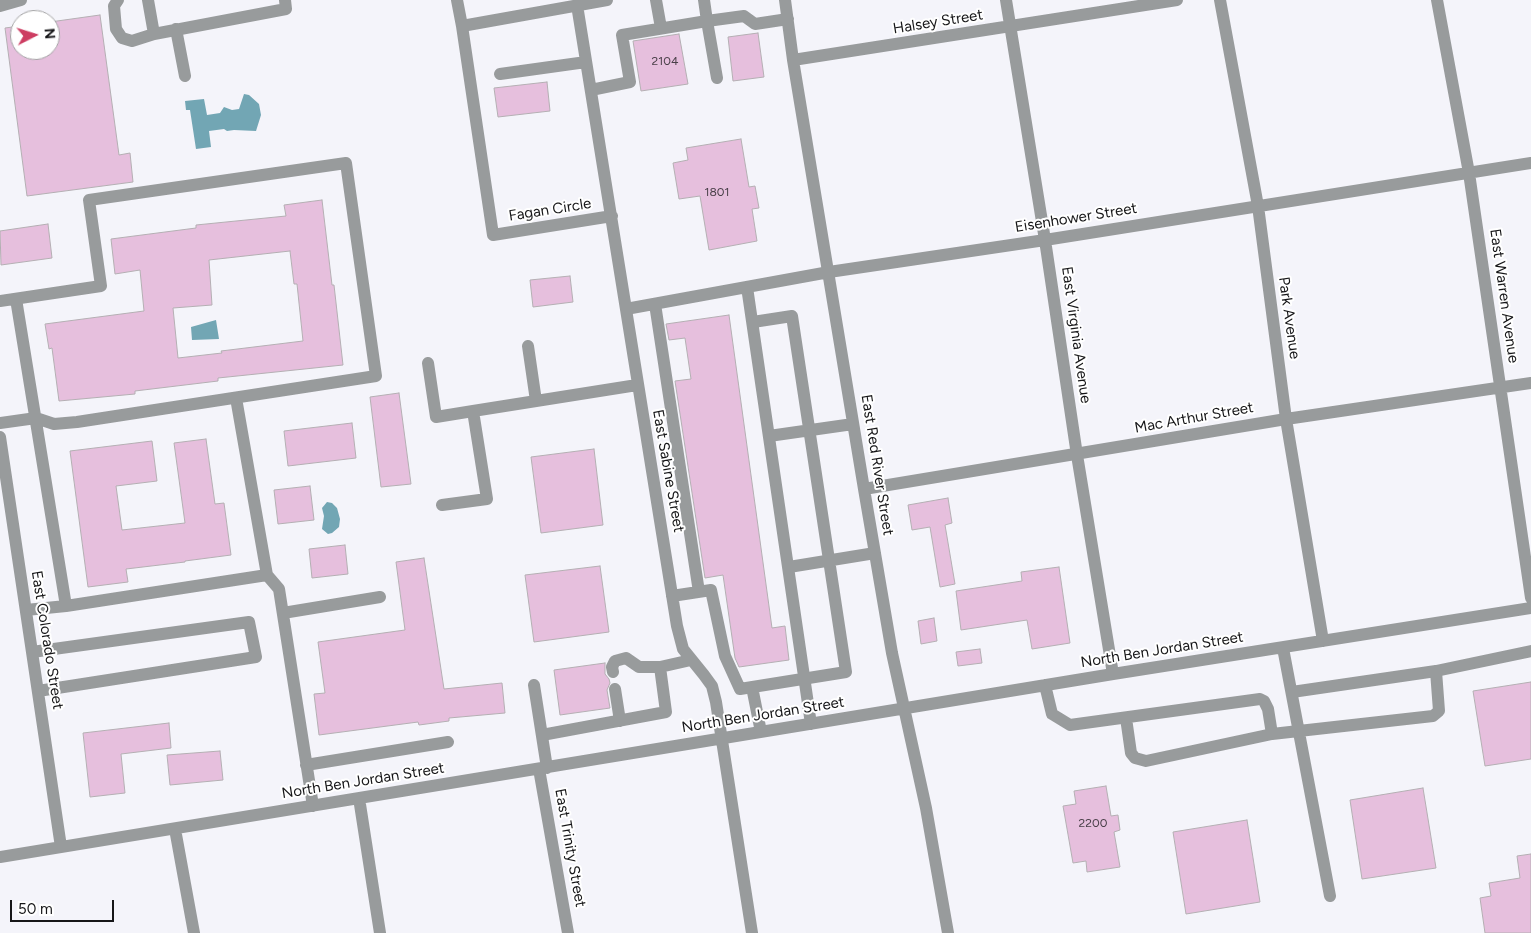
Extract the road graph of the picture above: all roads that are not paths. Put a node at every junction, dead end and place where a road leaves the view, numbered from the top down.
1 (21, 0) edge
2 (118, 0) edge
3 (148, 0) edge
4 (285, 0) edge
5 (457, 0) edge
6 (607, 0) edge
7 (656, 0) edge
8 (704, 0) edge
9 (785, 0) edge
10 (1006, 0) edge
11 (1177, 0) edge
12 (1220, 0) edge
13 (1437, 0) edge
14 (577, 4) junction
15 (0, 6) edge
16 (788, 19) junction
17 (707, 21) junction
18 (462, 26) junction
19 (1010, 27) junction
20 (661, 28) junction
21 (176, 29) junction
22 (154, 34) junction
23 (793, 60) junction
24 (586, 62) junction
25 (500, 74) dead end
26 (185, 76) dead end
27 (716, 78) dead end
28 (591, 90) junction
29 (1531, 163) edge
30 (1469, 172) junction
31 (1258, 206) junction
32 (612, 216) junction
33 (1045, 240) junction
34 (829, 272) junction
35 (747, 287) junction
36 (16, 299) junction
37 (0, 301) edge
38 (655, 304) junction
39 (626, 309) junction
40 (753, 322) junction
41 (528, 346) dead end
42 (428, 362) dead end
43 (1531, 383) edge
44 (637, 385) junction
45 (1500, 387) junction
46 (236, 398) junction
47 (536, 400) junction
48 (473, 411) junction
49 (36, 418) junction
50 (1286, 419) junction
51 (0, 423) edge
52 (853, 424) junction
53 (810, 431) junction
54 (769, 436) junction
55 (0, 437) edge
56 (1077, 455) junction
57 (864, 489) junction
58 (442, 506) dead end
59 (875, 553) junction
60 (829, 560) junction
61 (788, 567) junction
62 (268, 575) junction
63 (699, 592) junction
64 (672, 596) junction
65 (380, 597) dead end
66 (1531, 598) edge
67 (66, 606) junction
68 (1531, 608) edge
69 (26, 610) junction
70 (283, 613) junction
71 (1323, 641) junction
72 (1284, 648) junction
73 (1531, 651) edge
74 (32, 652) junction
75 (691, 660) junction
76 (660, 666) junction
77 (1436, 670) junction
78 (612, 672) dead end
79 (1113, 674) junction
80 (805, 678) junction
81 (534, 685) dead end
82 (1045, 685) junction
83 (752, 687) junction
84 (615, 689) dead end
85 (38, 691) junction
86 (1292, 692) junction
87 (906, 709) junction
88 (1126, 718) junction
89 (620, 721) junction
90 (811, 724) junction
91 (761, 732) junction
92 (1299, 732) junction
93 (1272, 734) junction
94 (542, 735) junction
95 (721, 738) junction
96 (448, 742) dead end
97 (306, 765) junction
98 (543, 768) junction
99 (359, 798) junction
100 (313, 806) junction
101 (175, 829) junction
102 (61, 848) junction
103 (0, 857) edge
104 (1330, 896) dead end
105 (194, 933) edge
106 (380, 933) edge
107 (568, 933) edge
108 (752, 933) edge
109 (948, 933) edge

1 - 15 street
2 - 22 street
3 - 22 street
4 - 21 street
5 - 18 street
6 - 14 street
7 - 20 street
8 - 17 street
9 - 16 street, East Red River Street
10 - 19 street, East Virginia Avenue
11 - 19 street, Halsey Street
12 - 31 street, Park Avenue
13 - 30 street, East Warren Avenue
14 - 18 street
14 - 24 street, East Sabine Street
16 - 17 street
16 - 23 street, East Red River Street
17 - 20 street
17 - 27 street
18 - 32 street, Fagan Circle
19 - 23 street, Halsey Street
19 - 33 street, East Virginia Avenue
20 - 28 street
21 - 22 street
21 - 26 street
23 - 34 street, East Red River Street
24 - 25 street
24 - 28 street, East Sabine Street
28 - 32 street, East Sabine Street
29 - 30 street, Eisenhower Street
30 - 31 street, Eisenhower Street
30 - 45 street, East Warren Avenue
31 - 33 street, Eisenhower Street
31 - 50 street, Park Avenue
32 - 39 street, East Sabine Street
33 - 34 street, Eisenhower Street
33 - 56 street, East Virginia Avenue
34 - 35 street, Eisenhower Street
34 - 52 street, East Red River Street
35 - 38 street, Eisenhower Street
35 - 40 street
36 - 37 street
36 - 46 street
36 - 49 street
38 - 39 street, Eisenhower Street
38 - 63 street
39 - 44 street, East Sabine Street
40 - 53 street
40 - 54 street
41 - 47 street
42 - 48 street
43 - 45 street, Mac Arthur Street
44 - 47 street
44 - 64 street, East Sabine Street
45 - 50 street, Mac Arthur Street
45 - 66 street, East Warren Avenue
46 - 49 street
46 - 62 street
47 - 48 street
48 - 58 street
49 - 51 street
49 - 67 street
50 - 56 street, Mac Arthur Street
50 - 71 street, Park Avenue
52 - 53 street
52 - 57 street, East Red River Street
53 - 54 street
53 - 60 street
54 - 61 street
55 - 69 street, East Colorado Street
56 - 57 street, Mac Arthur Street
56 - 79 street, East Virginia Avenue
57 - 59 street, East Red River Street
59 - 60 street
59 - 87 street, East Red River Street
60 - 61 street
60 - 80 street
61 - 80 street
62 - 67 street
62 - 70 street
63 - 64 street
63 - 83 street
64 - 75 street, East Sabine Street
65 - 70 street
67 - 69 street
68 - 71 street, North Ben Jordan Street
69 - 74 street, East Colorado Street
70 - 97 street
71 - 72 street, North Ben Jordan Street
72 - 79 street, North Ben Jordan Street
72 - 86 street
73 - 77 street
74 - 85 street, East Colorado Street
74 - 85 street
75 - 76 street
75 - 95 street, East Sabine Street
76 - 78 street
76 - 89 street
77 - 86 street
77 - 92 street
79 - 82 street, North Ben Jordan Street
80 - 83 street
80 - 90 street
81 - 94 street, East Trinity Street
82 - 87 street, North Ben Jordan Street
82 - 88 street
83 - 91 street
84 - 89 street
85 - 102 street, East Colorado Street
86 - 92 street
87 - 90 street, North Ben Jordan Street
87 - 109 street, East Red River Street
88 - 93 street
88 - 93 street
89 - 94 street
90 - 91 street, North Ben Jordan Street
91 - 95 street, North Ben Jordan Street
92 - 93 street
92 - 104 street
94 - 98 street, East Trinity Street
95 - 98 street, North Ben Jordan Street
95 - 108 street, East Sabine Street
96 - 97 street
97 - 100 street
98 - 99 street, North Ben Jordan Street
98 - 107 street, East Trinity Street
99 - 100 street, North Ben Jordan Street
99 - 106 street
100 - 101 street, North Ben Jordan Street
101 - 102 street, North Ben Jordan Street
101 - 105 street
102 - 103 street, North Ben Jordan Street

